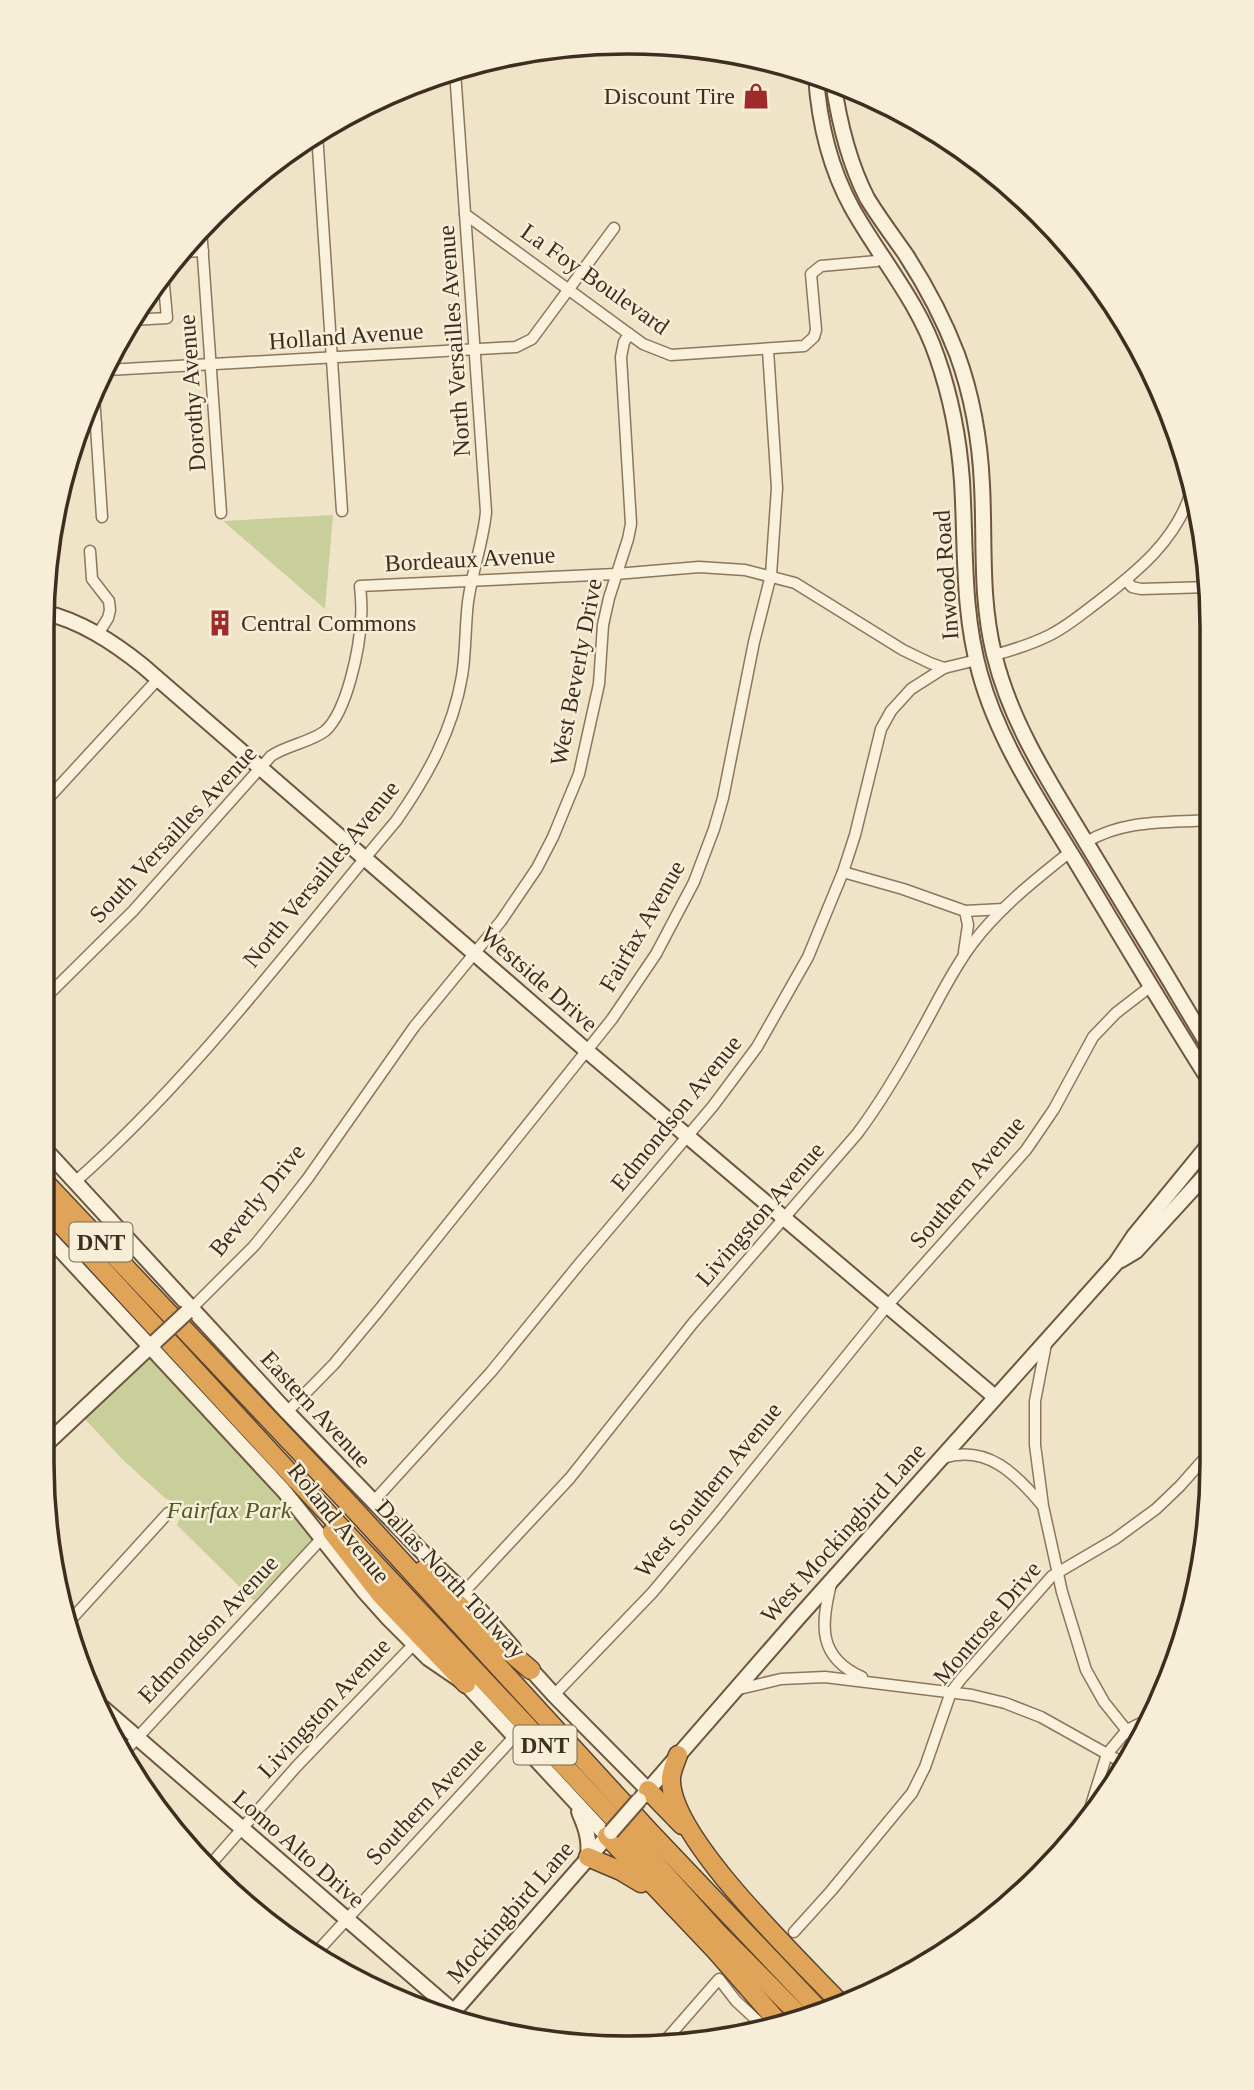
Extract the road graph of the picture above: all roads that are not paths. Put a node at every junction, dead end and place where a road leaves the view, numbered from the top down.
1 (456, 81) edge
2 (817, 87) edge
3 (835, 94) edge
4 (318, 145) edge
5 (850, 160) junction
6 (833, 165) junction
7 (466, 214) junction
8 (614, 228) dead end
9 (202, 242) edge
10 (194, 251) edge
11 (203, 251) junction
12 (906, 254) junction
13 (887, 260) junction
14 (164, 290) edge
15 (569, 290) junction
16 (145, 319) edge
17 (629, 334) junction
18 (950, 338) junction
19 (933, 345) junction
20 (475, 349) junction
21 (768, 350) junction
22 (332, 359) junction
23 (211, 365) junction
24 (115, 370) edge
25 (95, 415) edge
26 (92, 423) edge
27 (96, 423) junction
28 (1186, 504) edge
29 (342, 511) dead end
30 (222, 513) dead end
31 (102, 517) dead end
32 (90, 551) dead end
33 (616, 573) junction
34 (771, 575) junction
35 (472, 580) junction
36 (1126, 580) junction
37 (360, 586) joint
38 (1199, 587) edge
39 (54, 616) edge
40 (98, 634) junction
41 (972, 638) junction
42 (994, 655) junction
43 (976, 660) junction
44 (944, 668) junction
45 (999, 670) junction
46 (158, 679) junction
47 (261, 767) junction
48 (54, 792) edge
49 (1200, 821) edge
50 (1086, 842) junction
51 (1070, 852) junction
52 (365, 857) junction
53 (843, 872) junction
54 (1003, 909) junction
55 (965, 911) junction
56 (475, 952) junction
57 (963, 957) junction
58 (1151, 986) junction
59 (54, 989) edge
60 (1200, 1032) edge
61 (587, 1051) junction
62 (1200, 1065) edge
63 (688, 1137) junction
64 (1200, 1155) edge
65 (54, 1158) edge
66 (1200, 1181) edge
67 (75, 1182) junction
68 (54, 1192) edge
69 (54, 1217) edge
70 (784, 1217) junction
71 (54, 1242) edge
72 (1116, 1263) junction
73 (887, 1306) junction
74 (189, 1310) junction
75 (1046, 1340) junction
76 (153, 1344) junction
77 (995, 1397) junction
78 (287, 1412) junction
79 (54, 1437) edge
80 (940, 1459) junction
81 (1200, 1463) edge
82 (288, 1471) junction
83 (373, 1502) junction
84 (1043, 1506) junction
85 (352, 1507) junction
86 (168, 1513) dead end
87 (322, 1538) junction
88 (1059, 1570) junction
89 (831, 1581) junction
90 (464, 1592) junction
91 (75, 1615) edge
92 (413, 1645) junction
93 (531, 1670) junction
94 (872, 1681) junction
95 (466, 1684) junction
96 (734, 1690) junction
97 (951, 1692) junction
98 (554, 1695) junction
99 (114, 1717) edge
100 (1136, 1726) edge
101 (1127, 1730) junction
102 (1131, 1735) edge
103 (137, 1737) junction
104 (513, 1738) junction
105 (129, 1746) edge
106 (1107, 1754) junction
107 (678, 1755) junction
108 (1117, 1759) edge
109 (1095, 1792) edge
110 (643, 1795) junction
111 (574, 1801) junction
112 (242, 1828) junction
113 (609, 1834) junction
114 (694, 1837) junction
115 (588, 1857) junction
116 (214, 1860) edge
117 (666, 1899) junction
118 (345, 1919) junction
119 (793, 1932) dead end
120 (321, 1947) edge
121 (833, 1997) edge
122 (436, 2003) edge
123 (814, 2004) edge
124 (455, 2009) edge
125 (794, 2010) edge
126 (773, 2016) edge
127 (756, 2021) edge
128 (671, 2034) edge

1 - 7 street, North Versailles Avenue
2 - 6 main road, Inwood Road
3 - 5 main road, Inwood Road
4 - 22 street
5 - 6 main road
5 - 12 main road, Inwood Road
6 - 13 main road, Inwood Road
7 - 15 street, La Foy Boulevard
7 - 20 street, North Versailles Avenue
8 - 15 street, Holland Avenue
9 - 11 street, Dorothy Avenue
10 - 11 street
11 - 23 street, Dorothy Avenue
12 - 13 main road
12 - 18 main road, Inwood Road
13 - 19 main road, Inwood Road
13 - 21 street, La Foy Boulevard
14 - 16 street
15 - 17 street, La Foy Boulevard
15 - 20 street, Holland Avenue
17 - 21 street, La Foy Boulevard
17 - 33 street, West Beverly Drive
18 - 19 main road
18 - 42 main road, Inwood Road
19 - 41 main road, Inwood Road
20 - 22 street, Holland Avenue
20 - 35 street, North Versailles Avenue
21 - 34 street, Fairfax Avenue
22 - 23 street, Holland Avenue
22 - 29 street
23 - 24 street, Holland Avenue
23 - 30 street, Dorothy Avenue
25 - 27 street
26 - 27 street
27 - 31 street
28 - 36 street
32 - 40 street
33 - 34 street, Bordeaux Avenue
33 - 35 street, Bordeaux Avenue
33 - 56 street, West Beverly Drive
34 - 44 street, Bordeaux Avenue
34 - 61 street, Fairfax Avenue
35 - 37 street, Bordeaux Avenue
35 - 52 street, North Versailles Avenue
36 - 38 street
36 - 42 street
37 - 47 street, South Versailles Avenue
39 - 40 main road, Westside Drive
40 - 46 main road, Westside Drive
41 - 42 main road
41 - 43 main road, Inwood Road
42 - 45 main road, Inwood Road
43 - 44 street
43 - 45 main road
43 - 51 main road, Inwood Road
44 - 53 street, Edmondson Avenue
45 - 50 main road, Inwood Road
46 - 47 main road, Westside Drive
46 - 48 street
47 - 52 main road, Westside Drive
47 - 59 street, South Versailles Avenue
49 - 50 street
50 - 51 main road
50 - 60 main road, Inwood Road
51 - 54 street, Livingston Avenue
51 - 58 main road, Inwood Road
52 - 56 main road, Westside Drive
52 - 67 street, North Versailles Avenue
53 - 55 street
53 - 63 street, Edmondson Avenue
54 - 55 street
54 - 57 street, Livingston Avenue
55 - 57 street
56 - 61 main road, Westside Drive
56 - 74 street, Beverly Drive
57 - 70 street, Livingston Avenue
58 - 62 main road, Inwood Road
58 - 73 street, Southern Avenue
61 - 63 main road, Westside Drive
61 - 78 street, Fairfax Avenue
63 - 70 main road, Westside Drive
63 - 83 street, Edmondson Avenue
64 - 72 main road, West Mockingbird Lane
65 - 67 main road, Eastern Avenue
66 - 72 main road, West Mockingbird Lane
67 - 74 main road, Eastern Avenue
68 - 85 highway, Dallas North Tollway / DNT
69 - 82 highway, Dallas North Tollway / DNT
70 - 73 main road, Westside Drive
70 - 90 street, Livingston Avenue
71 - 76 main road, Roland Avenue
72 - 75 main road, West Mockingbird Lane
73 - 77 main road, Westside Drive
73 - 98 street, West Southern Avenue
74 - 76 main road, Beverly Drive, bridge
74 - 78 main road, Eastern Avenue
75 - 77 main road, West Mockingbird Lane
75 - 84 street
76 - 79 main road, Beverly Drive
76 - 87 main road, Roland Avenue
77 - 80 main road, West Mockingbird Lane
78 - 83 main road, Eastern Avenue
80 - 84 street
80 - 89 main road, West Mockingbird Lane
81 - 88 street, Montrose Drive
82 - 95 highway
82 - 125 highway, Dallas North Tollway / DNT
83 - 90 main road, Eastern Avenue
84 - 88 street
85 - 93 highway
85 - 123 highway, Dallas North Tollway / DNT
86 - 91 street
87 - 92 main road, Roland Avenue
87 - 103 street, Edmondson Avenue
88 - 97 street, Montrose Drive
88 - 101 street
89 - 94 street
89 - 96 main road, West Mockingbird Lane
90 - 93 main road, Eastern Avenue
92 - 95 main road, Roland Avenue
92 - 112 street, Livingston Avenue
93 - 98 main road, Eastern Avenue
94 - 96 street
94 - 97 street
95 - 104 main road, Roland Avenue
96 - 107 main road, West Mockingbird Lane
97 - 106 street
97 - 119 street, Montrose Drive
98 - 110 main road, Eastern Avenue
99 - 103 main road, Lomo Alto Drive
100 - 101 street
101 - 102 street
101 - 106 street
103 - 105 street, Edmondson Avenue
103 - 112 main road, Lomo Alto Drive
104 - 111 main road, Roland Avenue
104 - 118 street, Southern Avenue
106 - 108 street
106 - 109 street
107 - 110 main road, West Mockingbird Lane
107 - 114 highway
110 - 113 main road, West Mockingbird Lane, bridge
110 - 114 highway
111 - 113 main road, Roland Avenue
111 - 115 main road
112 - 116 street, Livingston Avenue
112 - 118 main road, Lomo Alto Drive
113 - 115 main road, Mockingbird Lane
113 - 117 highway
114 - 121 highway
115 - 117 highway
115 - 124 main road, Mockingbird Lane
117 - 126 highway
118 - 120 street, Southern Avenue
118 - 122 main road, Lomo Alto Drive
127 - 128 street

